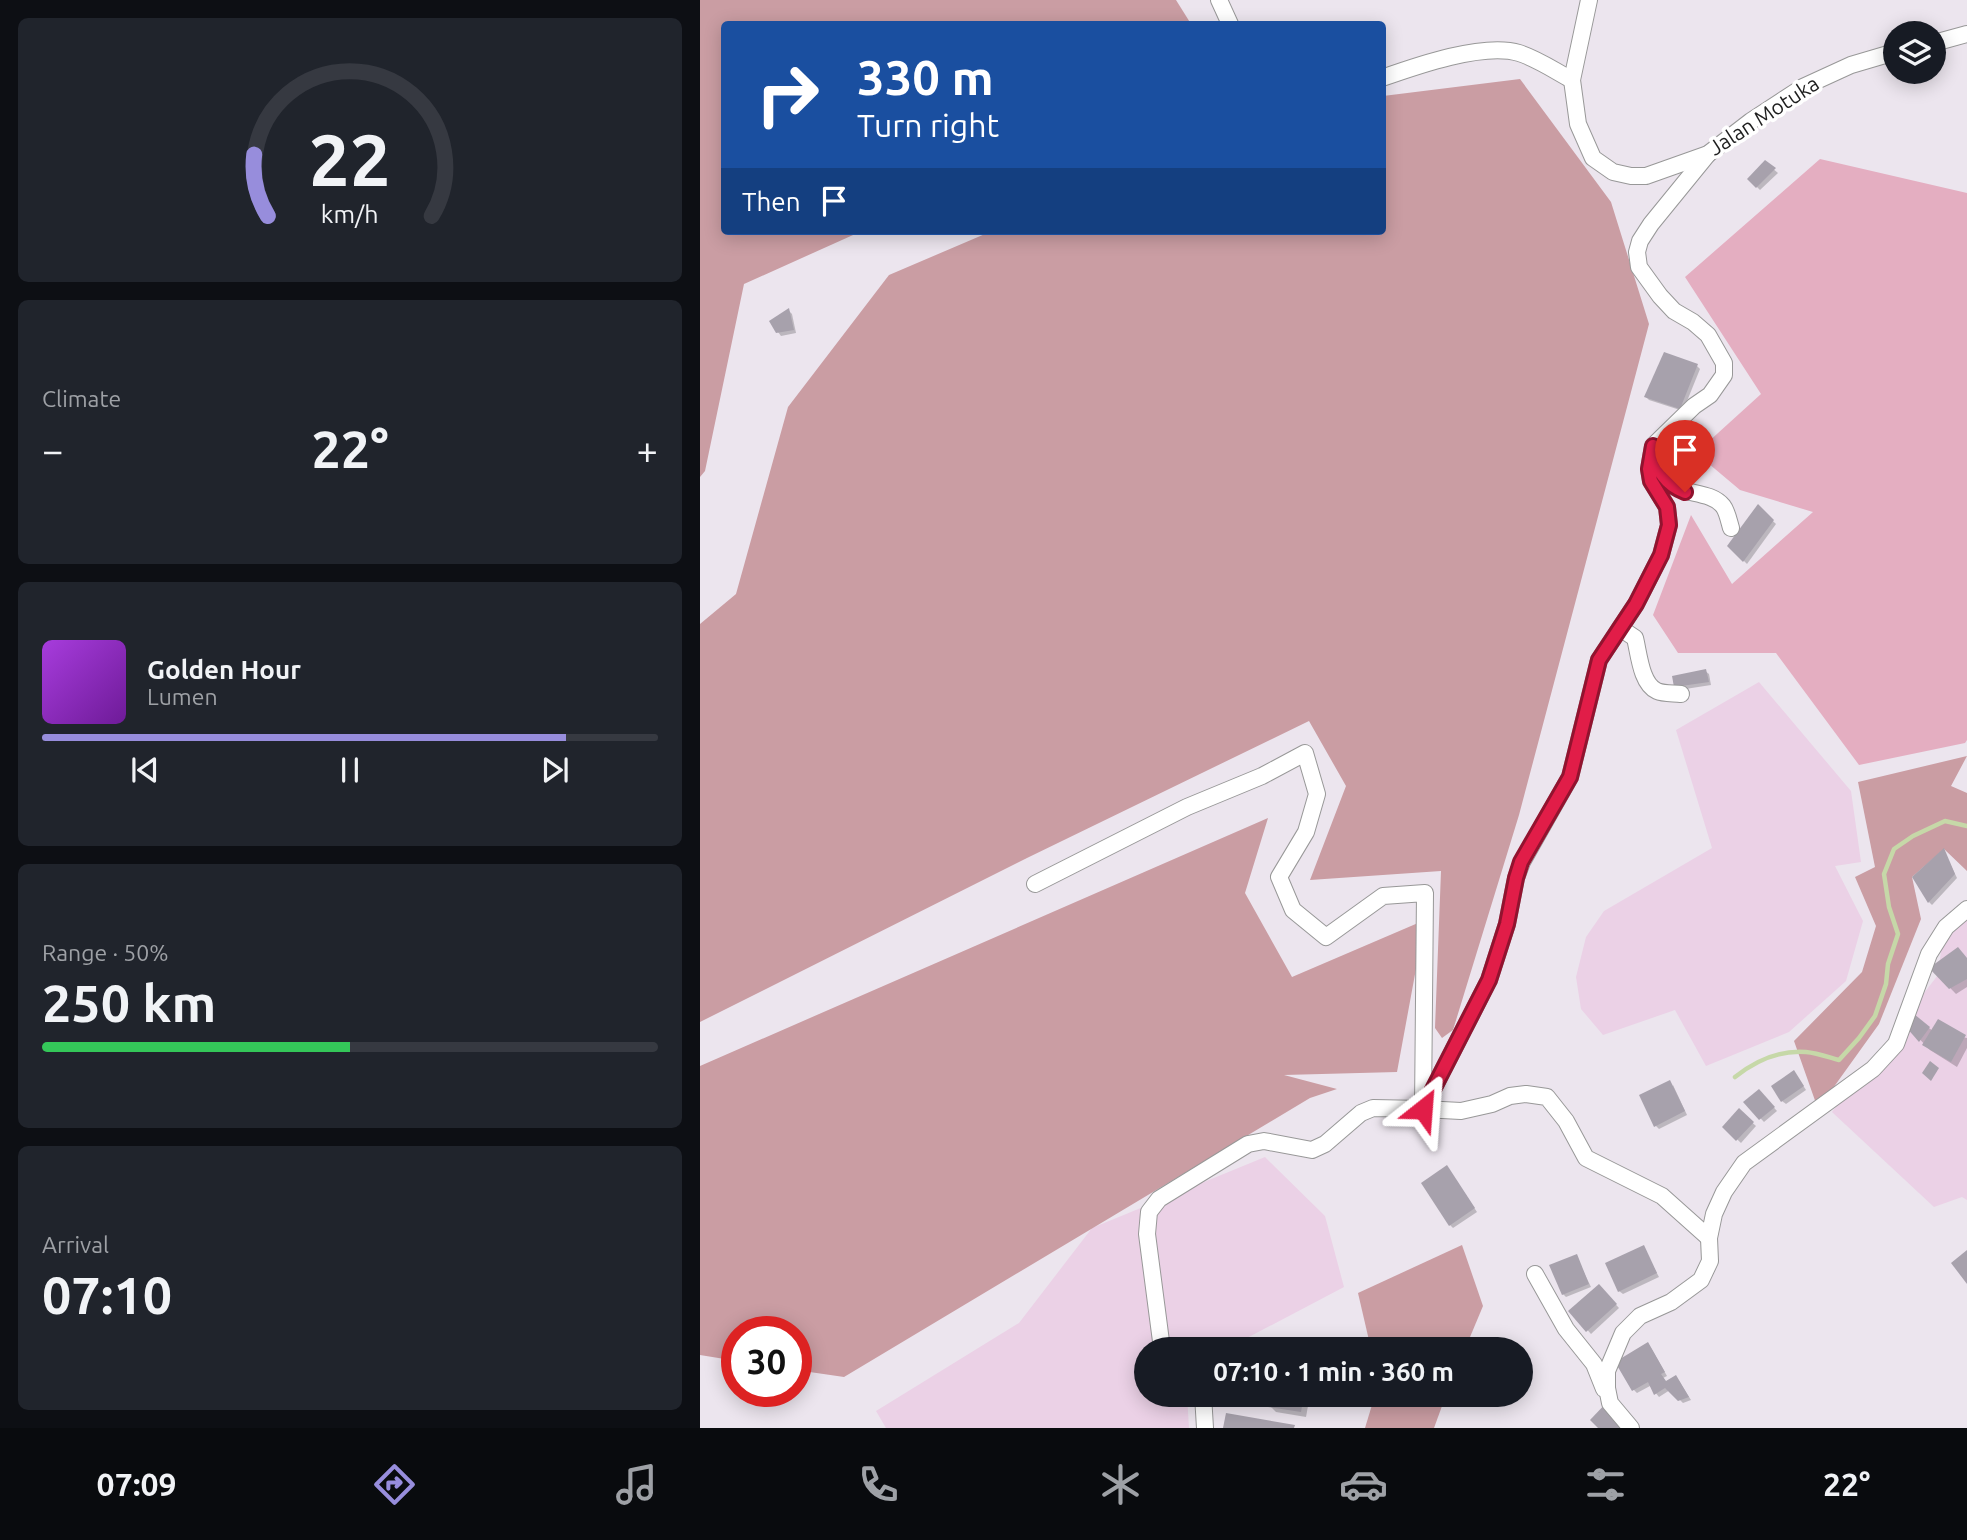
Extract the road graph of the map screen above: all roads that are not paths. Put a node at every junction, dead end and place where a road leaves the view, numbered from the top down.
1 (1219, 0) edge
2 (1589, 0) edge
3 (1229, 21) edge
4 (1967, 34) edge
5 (1946, 40) edge
6 (1883, 56) edge
7 (1386, 77) edge
8 (1572, 80) junction
9 (1708, 154) junction
10 (1653, 446) junction
11 (1731, 528) dead end
12 (1620, 628) junction
13 (1681, 694) dead end
14 (1035, 884) dead end
15 (1967, 909) edge
16 (1423, 1109) junction
17 (1709, 1238) junction
18 (1535, 1275) dead end
19 (1160, 1337) edge
20 (1609, 1403) junction
21 (1204, 1407) edge
22 (1205, 1428) edge
23 (1631, 1428) edge

1 - 3 street
2 - 8 street, Jalan Motuka
4 - 5 street
6 - 9 street, Jalan Motuka
7 - 8 street
8 - 9 street, Jalan Motuka
9 - 10 street
10 - 11 street
10 - 12 street
12 - 13 street
12 - 16 street
14 - 16 street
15 - 17 street
16 - 17 street
16 - 19 street
17 - 20 street
18 - 20 street
20 - 23 street
21 - 22 street

